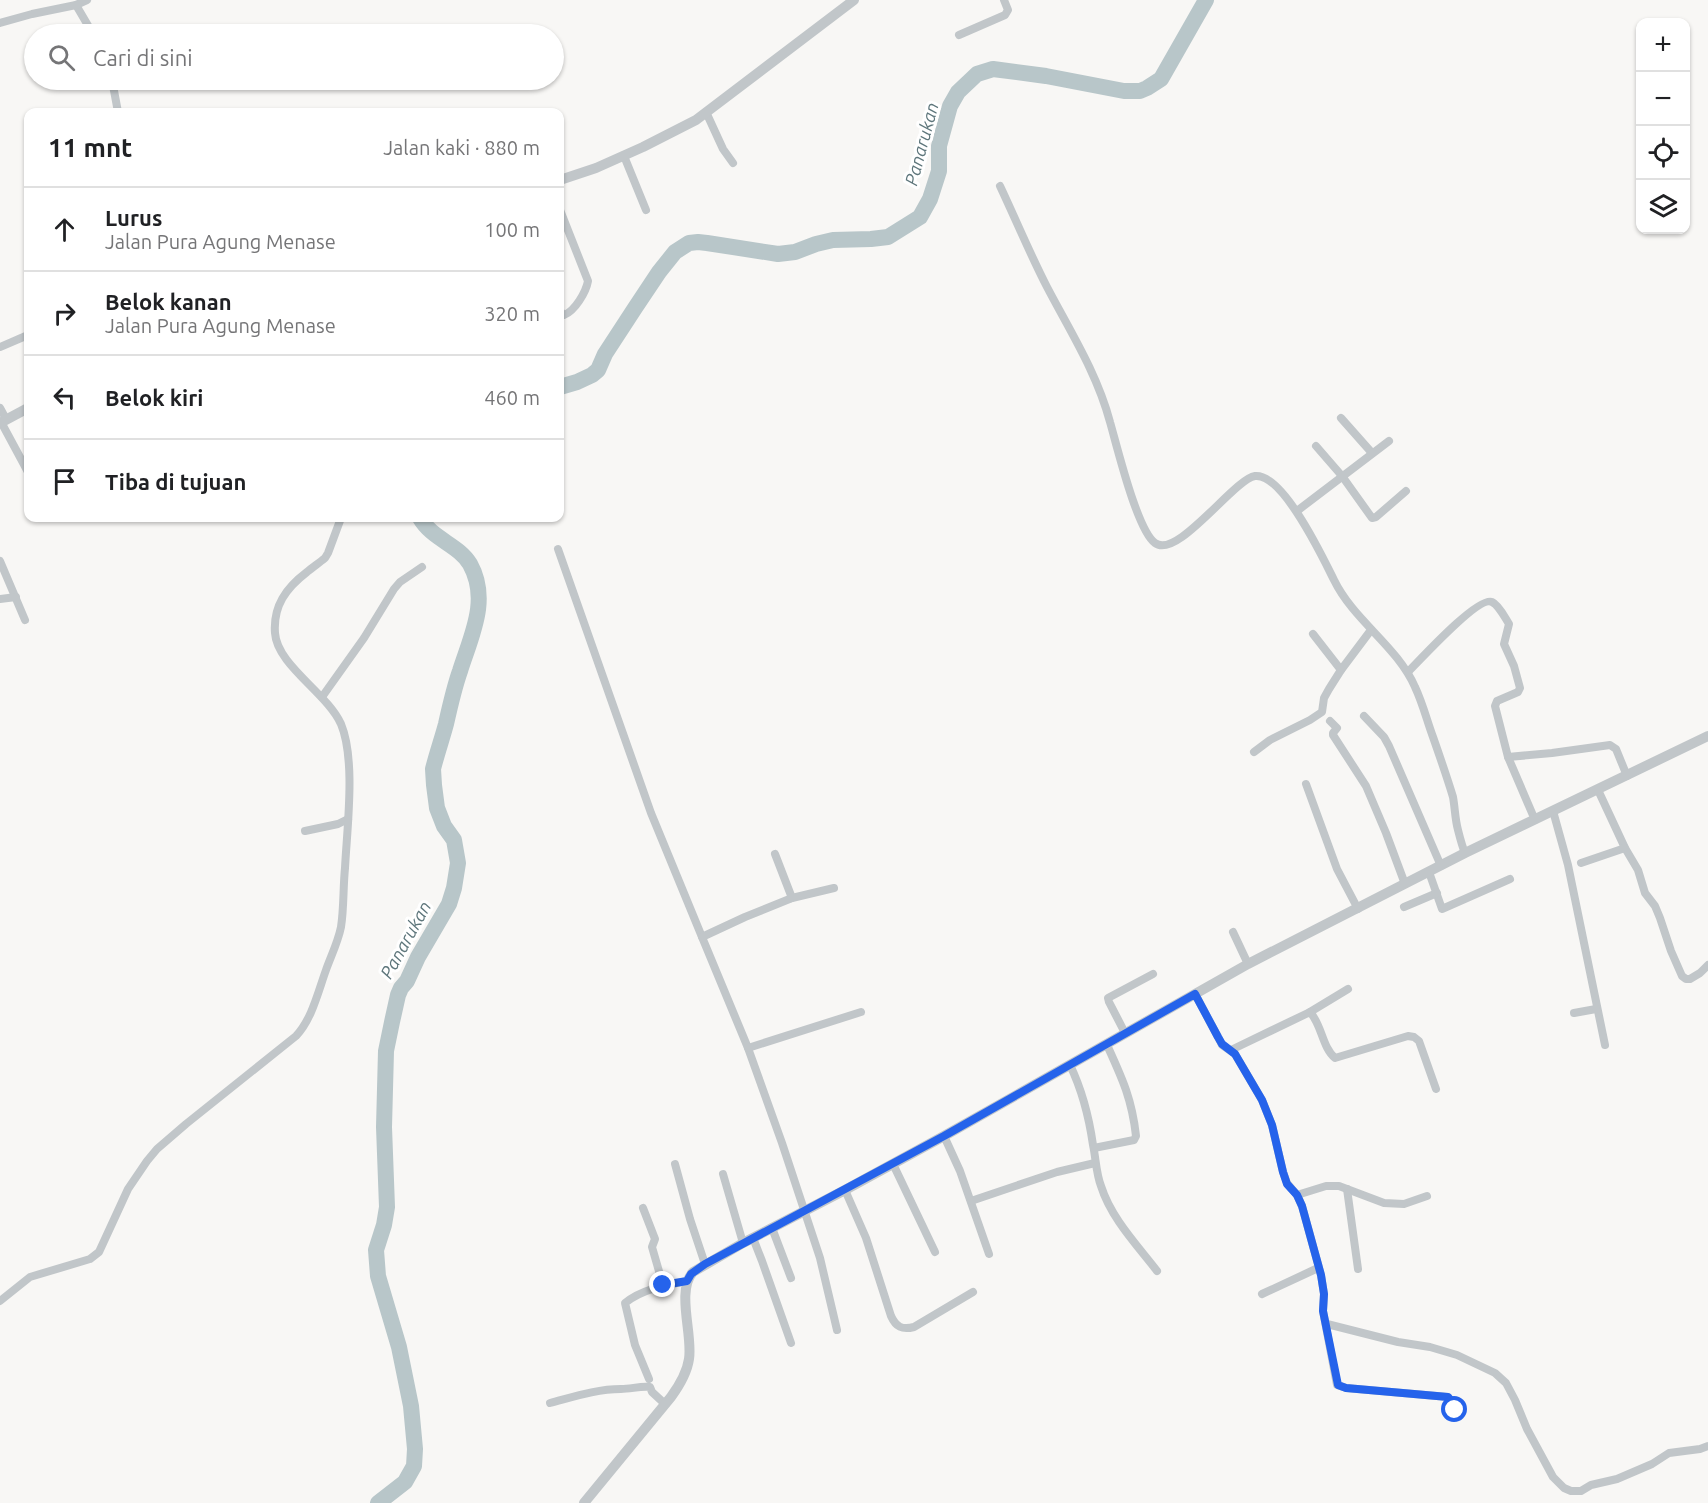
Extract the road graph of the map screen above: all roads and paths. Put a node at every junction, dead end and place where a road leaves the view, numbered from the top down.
1 (87, 0) edge
2 (854, 0) edge
3 (1004, 0) edge
4 (76, 5) junction
5 (0, 23) edge
6 (87, 24) edge
7 (959, 35) dead end
8 (114, 90) edge
9 (117, 108) edge
10 (706, 112) junction
11 (624, 156) junction
12 (733, 163) dead end
13 (564, 179) edge
14 (1000, 186) dead end
15 (646, 210) dead end
16 (564, 220) edge
17 (564, 315) edge
18 (24, 337) edge
19 (0, 347) edge
20 (0, 408) edge
21 (24, 410) edge
22 (1341, 418) dead end
23 (2, 421) edge
24 (1389, 441) dead end
25 (1316, 446) dead end
26 (1372, 453) junction
27 (24, 464) edge
28 (1342, 476) junction
29 (1406, 491) dead end
30 (1297, 511) junction
31 (340, 522) edge
32 (558, 549) dead end
33 (0, 561) edge
34 (422, 567) dead end
35 (16, 597) junction
36 (0, 599) edge
37 (25, 620) dead end
38 (1371, 630) junction
39 (1313, 634) dead end
40 (1341, 670) junction
41 (1408, 672) junction
42 (322, 697) junction
43 (1364, 716) dead end
44 (1330, 721) dead end
45 (1708, 736) edge
46 (1254, 752) dead end
47 (1508, 757) junction
48 (1627, 776) junction
49 (1306, 784) dead end
50 (1598, 790) junction
51 (1553, 811) junction
52 (348, 819) junction
53 (1535, 820) junction
54 (304, 831) dead end
55 (1625, 848) junction
56 (775, 854) dead end
57 (1465, 854) junction
58 (1581, 863) dead end
59 (1441, 866) junction
60 (1429, 872) junction
61 (1510, 879) dead end
62 (1405, 884) junction
63 (834, 888) dead end
64 (1437, 893) junction
65 (792, 898) junction
66 (1404, 907) dead end
67 (1358, 909) junction
68 (1233, 932) dead end
69 (702, 937) junction
70 (1248, 964) junction
71 (1708, 965) edge
72 (1153, 974) dead end
73 (1348, 989) dead end
74 (1195, 994) junction
75 (1596, 1009) junction
76 (861, 1012) dead end
77 (1310, 1012) junction
78 (1574, 1013) dead end
79 (1125, 1033) junction
80 (1107, 1045) junction
81 (1605, 1045) dead end
82 (748, 1048) junction
83 (1231, 1050) junction
84 (1070, 1065) junction
85 (1436, 1089) dead end
86 (944, 1136) junction
87 (1094, 1149) junction
88 (1095, 1163) junction
89 (675, 1164) dead end
90 (893, 1164) junction
91 (723, 1174) dead end
92 (1347, 1189) junction
93 (845, 1190) junction
94 (1297, 1195) junction
95 (1427, 1196) dead end
96 (971, 1201) junction
97 (643, 1208) dead end
98 (805, 1210) junction
99 (772, 1228) junction
100 (748, 1241) junction
101 (934, 1252) dead end
102 (989, 1254) dead end
103 (705, 1264) junction
104 (1318, 1268) junction
105 (1358, 1269) dead end
106 (1158, 1271) dead end
107 (791, 1278) dead end
108 (687, 1281) junction
109 (663, 1285) junction
110 (973, 1292) dead end
111 (1262, 1294) dead end
112 (0, 1301) edge
113 (1327, 1324) junction
114 (837, 1329) dead end
115 (791, 1343) dead end
116 (649, 1378) dead end
117 (550, 1403) dead end
118 (665, 1404) junction
119 (1455, 1410) dead end
120 (1708, 1446) edge
121 (584, 1503) edge

1 - 4 street
2 - 10 street
3 - 7 street
4 - 5 street
4 - 6 street
8 - 9 street
10 - 11 street
10 - 12 street
11 - 13 street
11 - 15 street
14 - 30 street
16 - 17 street
18 - 19 street
20 - 23 street
21 - 23 street
22 - 26 street
23 - 27 street
24 - 26 street
25 - 28 street
26 - 28 street
28 - 29 street
28 - 30 street
30 - 38 street
31 - 42 street
32 - 69 street
33 - 35 street
34 - 42 street
35 - 36 street
35 - 37 street
38 - 40 street
38 - 41 street
39 - 40 street
40 - 46 street
41 - 47 street
41 - 57 street
42 - 52 street
43 - 59 street
44 - 62 street
45 - 48 street
47 - 48 street
47 - 53 street
48 - 50 street
49 - 67 street
50 - 51 street
50 - 55 street
51 - 53 street
51 - 75 street
52 - 54 street
52 - 112 street
53 - 57 street
55 - 58 street
55 - 71 street
56 - 65 street
57 - 59 street
59 - 60 street
60 - 62 street
60 - 64 street
61 - 64 street
62 - 67 street
63 - 65 street
64 - 66 street
65 - 69 street
67 - 70 street
68 - 70 street
69 - 82 street
70 - 74 street
72 - 79 street
73 - 77 street
74 - 79 street
74 - 83 street
75 - 78 street
75 - 81 street
76 - 82 street
77 - 83 street
77 - 85 street
79 - 80 street
80 - 84 street
80 - 87 street
82 - 98 street
83 - 94 street
84 - 86 street
84 - 87 street
86 - 90 street
86 - 96 street
87 - 88 street
88 - 96 street
88 - 106 street
89 - 103 street
90 - 93 street
90 - 101 street
91 - 100 street
92 - 94 street
92 - 95 street
92 - 105 street
93 - 98 street
93 - 110 street
94 - 104 street
96 - 102 street
97 - 109 street
98 - 99 street
98 - 114 street
99 - 100 street
99 - 107 street
100 - 103 street
100 - 115 street
103 - 108 street
104 - 111 street
104 - 113 street
108 - 109 street
108 - 118 street
109 - 116 street
113 - 119 street
113 - 120 street
117 - 118 street
118 - 121 street

